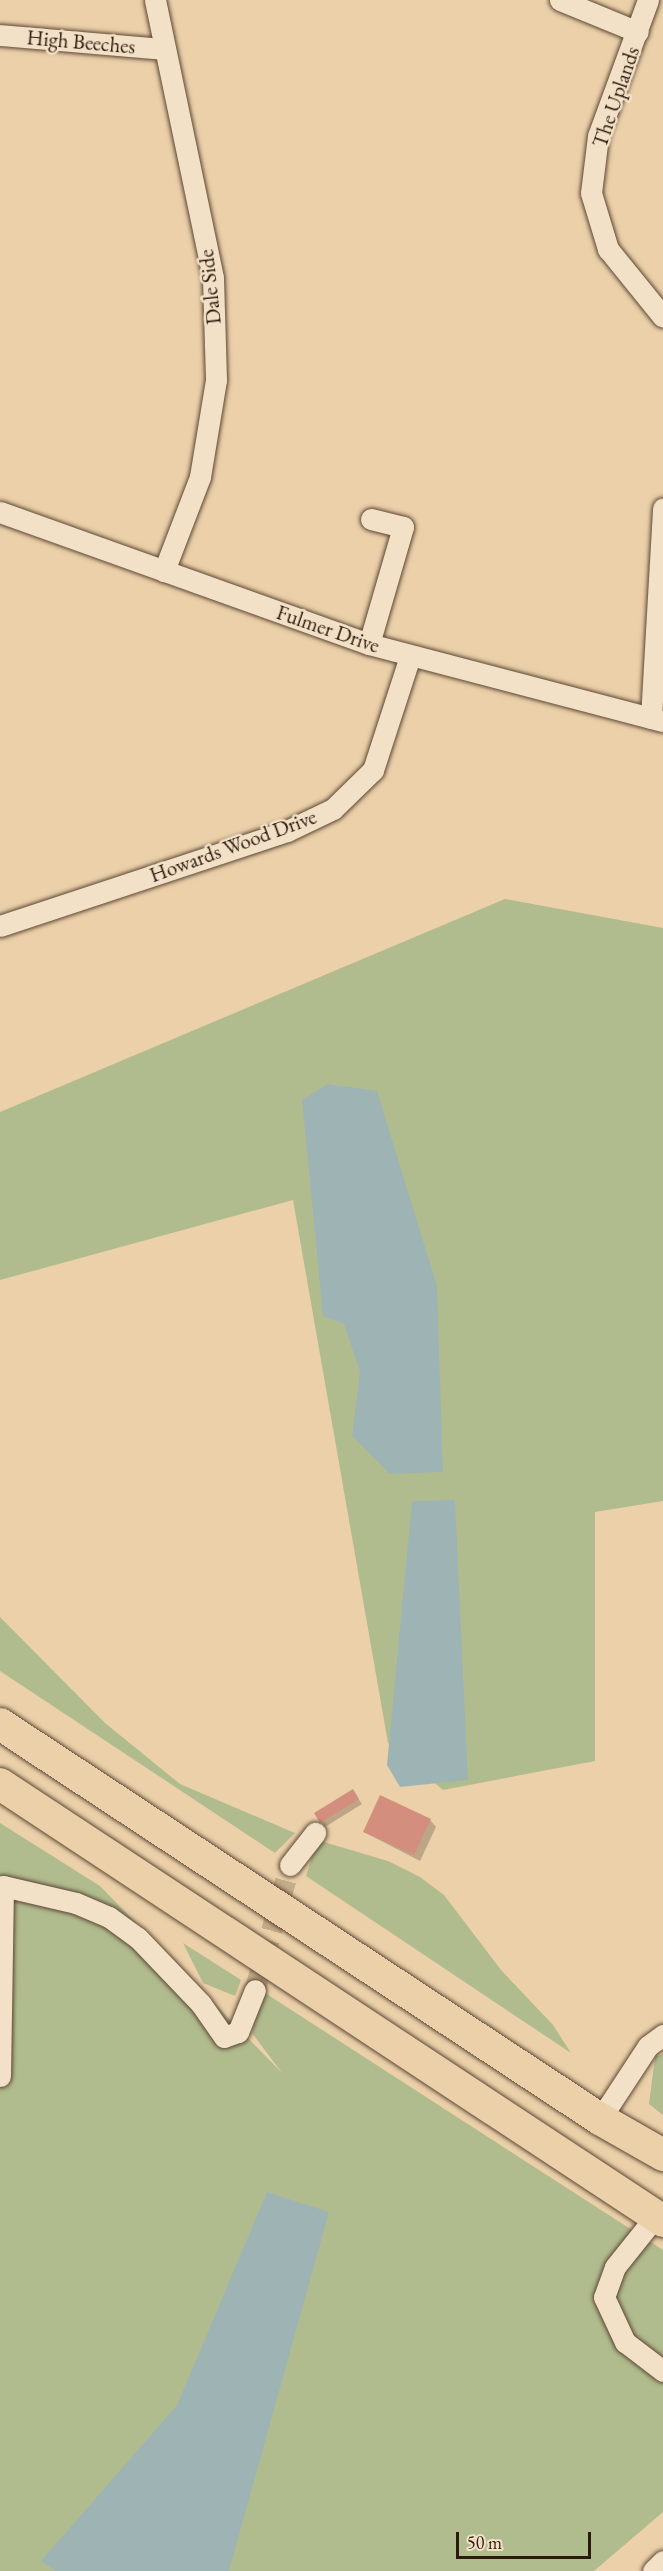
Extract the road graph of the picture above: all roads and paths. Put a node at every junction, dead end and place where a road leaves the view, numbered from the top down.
1 (155, 0) edge
2 (560, 0) edge
3 (648, 0) edge
4 (638, 32) junction
5 (0, 35) edge
6 (163, 49) junction
7 (663, 317) edge
8 (663, 508) edge
9 (0, 512) edge
10 (371, 519) dead end
11 (164, 571) junction
12 (369, 644) junction
13 (410, 656) junction
14 (657, 720) edge
15 (0, 926) edge
16 (0, 1724) edge
17 (0, 1784) edge
18 (315, 1833) dead end
19 (290, 1865) tunnel mouth
20 (255, 1990) tunnel mouth
21 (663, 2035) edge
22 (0, 2076) edge
23 (600, 2119) junction
24 (663, 2155) edge
25 (659, 2219) edge
26 (663, 2371) edge
27 (663, 2561) edge
28 (653, 2571) edge

1 - 6 street, Dale Side
2 - 4 street
3 - 4 street, The Uplands
4 - 7 street, The Uplands
5 - 6 street, High Beeches
6 - 11 street, Dale Side
8 - 14 street
9 - 11 street, Fulmer Drive
10 - 12 street
11 - 12 street, Fulmer Drive
12 - 13 street, Fulmer Drive
13 - 14 street, Fulmer Drive
13 - 15 street, Howards Wood Drive
16 - 23 highway
17 - 25 highway
18 - 19 street
20 - 22 street
21 - 23 street
23 - 24 highway
25 - 26 street
27 - 28 street

